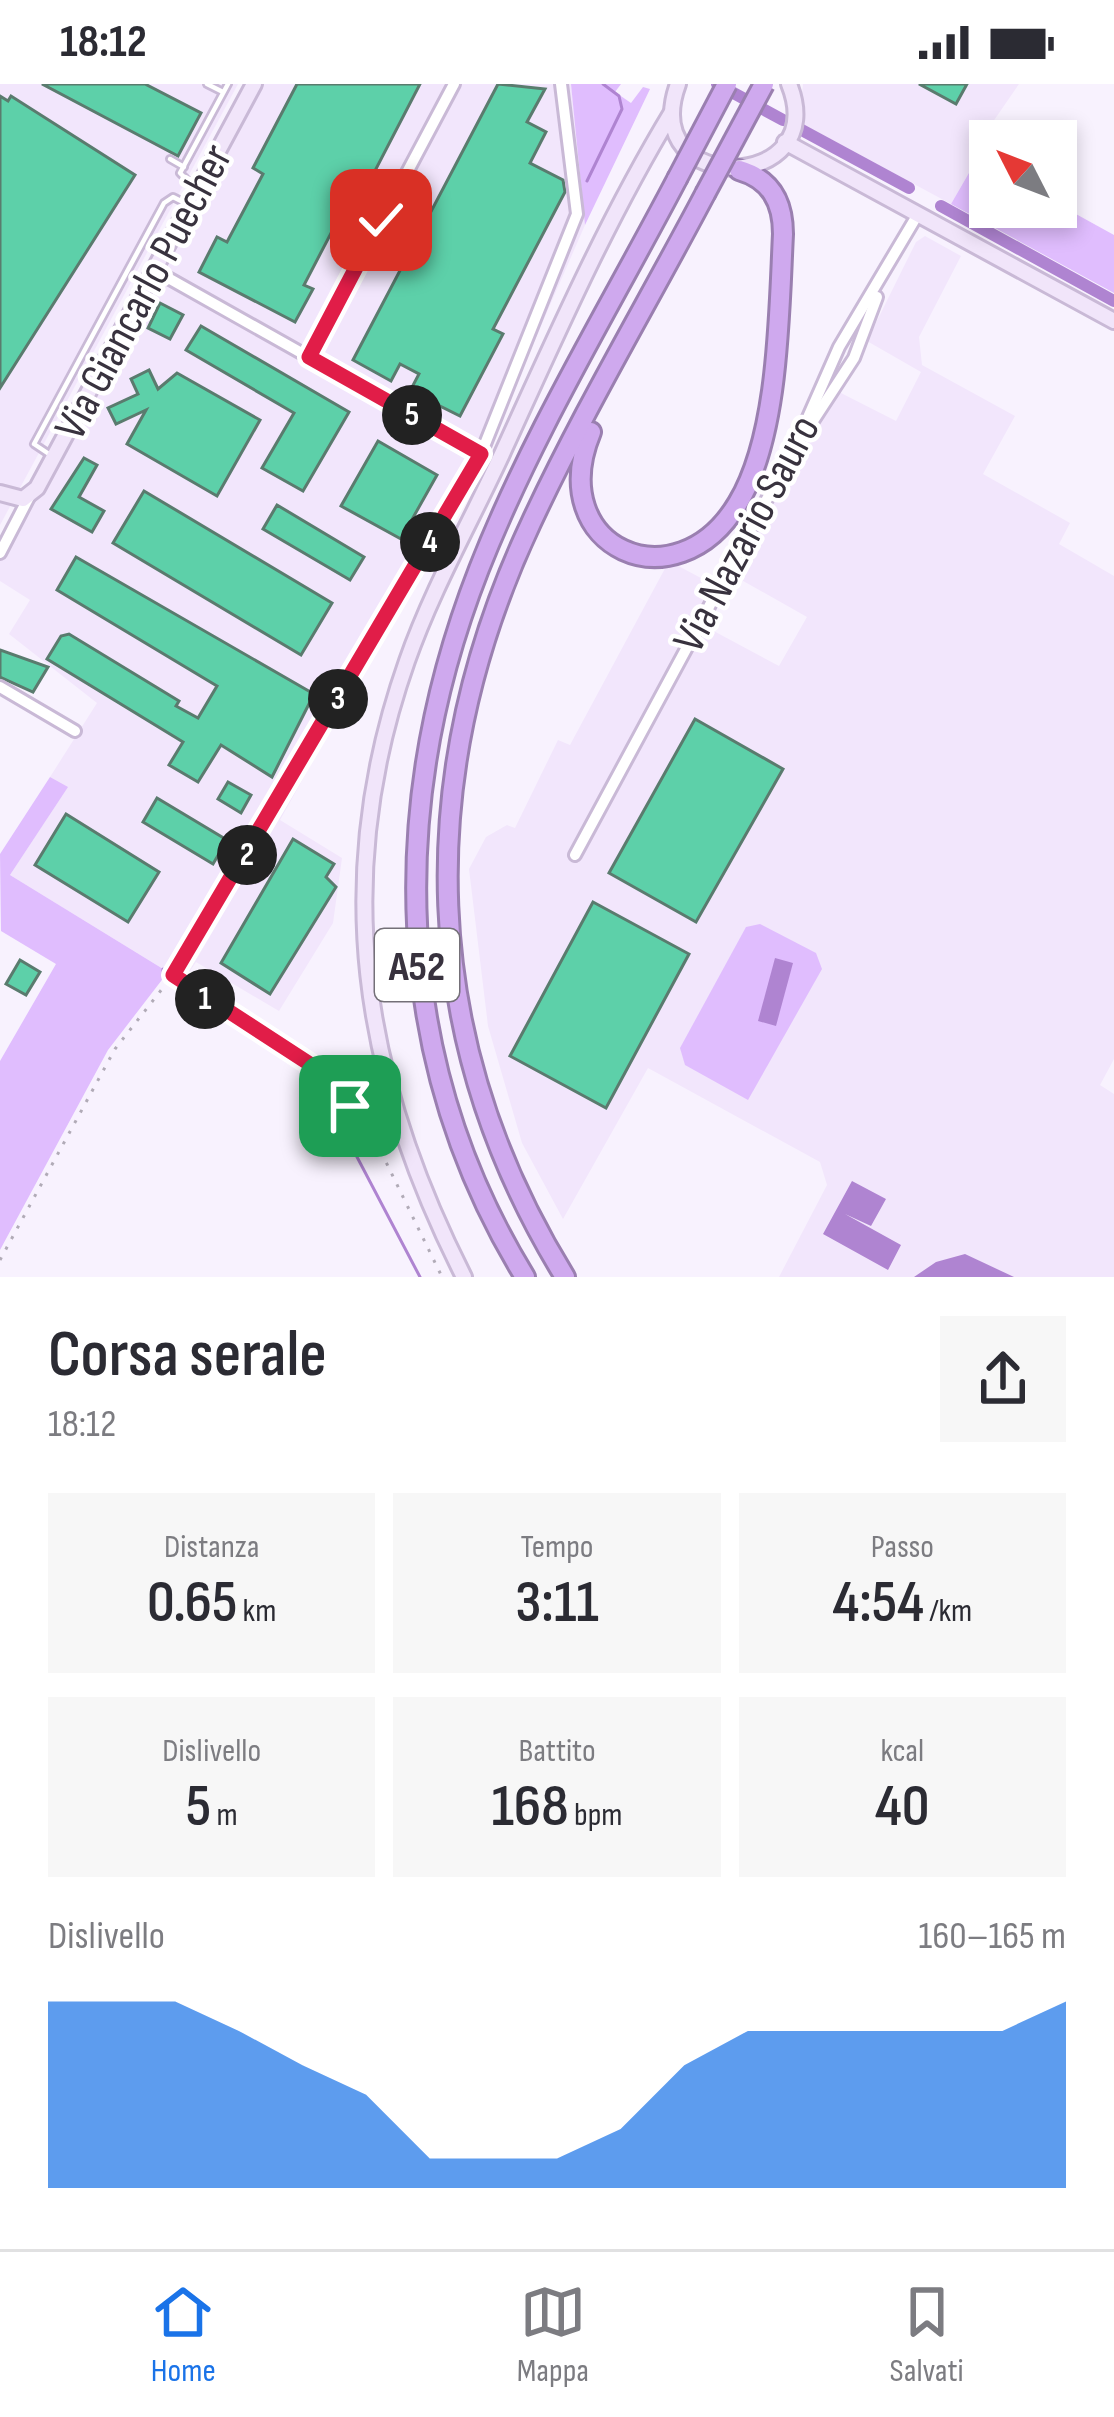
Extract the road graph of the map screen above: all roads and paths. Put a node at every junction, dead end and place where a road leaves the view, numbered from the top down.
1 (207, 84) edge
2 (228, 84) edge
3 (254, 84) edge
4 (454, 84) edge
5 (561, 84) edge
6 (677, 84) edge
7 (728, 84) edge
8 (764, 84) edge
9 (789, 84) edge
10 (223, 92) junction
11 (672, 112) junction
12 (680, 139) junction
13 (785, 142) junction
14 (650, 149) junction
15 (170, 159) dead end
16 (184, 167) junction
17 (739, 170) junction
18 (198, 188) junction
19 (189, 205) junction
20 (918, 214) junction
21 (139, 249) junction
22 (157, 265) junction
23 (881, 283) junction
24 (656, 287) junction
25 (1114, 321) edge
26 (309, 357) junction
27 (794, 449) junction
28 (481, 454) junction
29 (54, 457) junction
30 (0, 493) edge
31 (29, 497) junction
32 (0, 553) edge
33 (0, 687) edge
34 (75, 731) dead end
35 (575, 855) dead end
36 (177, 971) junction
37 (0, 1260) edge
38 (442, 1277) edge
39 (464, 1277) edge
40 (526, 1277) edge
41 (565, 1277) edge

1 - 10 lane
2 - 10 lane
3 - 18 main road, Via Giancarlo Puecher
4 - 26 street
5 - 28 street
6 - 11 main road
7 - 40 highway, A52, bridge
8 - 24 highway, A52, bridge
9 - 13 main road
10 - 16 lane
11 - 12 main road
11 - 14 main road
12 - 14 main road
12 - 17 main road
13 - 17 main road
13 - 20 main road
14 - 39 main road
15 - 16 lane
16 - 18 lane
17 - 24 highway
18 - 19 main road, Via Giancarlo Puecher
19 - 21 lane
19 - 22 main road, Via Giancarlo Puecher
20 - 23 street, Via Nazario Sauro
20 - 25 main road
21 - 22 lane
21 - 29 lane
22 - 26 street
22 - 29 main road, Via Giancarlo Puecher
23 - 27 street, Via Nazario Sauro
23 - 27 street
24 - 41 highway, A52
26 - 28 street
27 - 35 street, Via Nazario Sauro
28 - 36 street
29 - 31 main road, Via Giancarlo Puecher
30 - 31 main road
31 - 32 street
33 - 34 street
36 - 37 path
36 - 38 path

